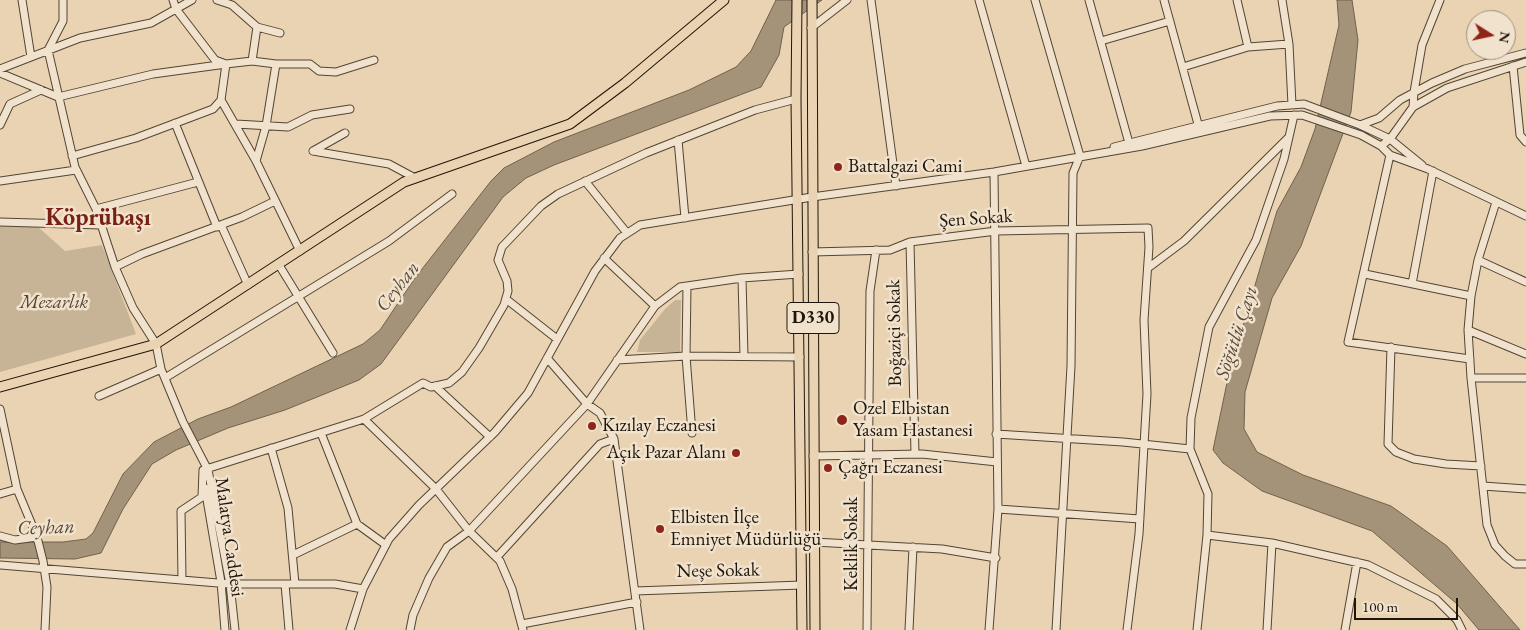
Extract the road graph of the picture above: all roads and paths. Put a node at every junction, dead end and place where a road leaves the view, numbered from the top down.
1 (22, 0) edge
2 (63, 0) edge
3 (173, 0) edge
4 (192, 0) edge
5 (217, 0) edge
6 (724, 0) edge
7 (797, 0) edge
8 (847, 0) edge
9 (871, 0) edge
10 (979, 0) edge
11 (1035, 0) edge
12 (1089, 0) edge
13 (1164, 0) edge
14 (1237, 0) edge
15 (1282, 0) edge
16 (1440, 0) edge
17 (812, 3) edge
18 (176, 9) junction
19 (1170, 21) junction
20 (257, 27) junction
21 (812, 28) junction
22 (280, 33) dead end
23 (1101, 41) junction
24 (1289, 44) junction
25 (1248, 48) junction
26 (48, 50) junction
27 (1526, 53) edge
28 (32, 57) junction
29 (374, 60) dead end
30 (252, 61) junction
31 (1526, 62) edge
32 (226, 64) junction
33 (276, 64) junction
34 (1513, 66) junction
35 (1183, 67) junction
36 (0, 69) edge
37 (0, 74) edge
38 (41, 90) junction
39 (1414, 92) junction
40 (58, 97) junction
41 (796, 99) junction
42 (221, 100) junction
43 (1292, 105) junction
44 (1414, 107) junction
45 (350, 109) dead end
46 (1294, 115) junction
47 (175, 123) junction
48 (236, 124) junction
49 (1198, 124) junction
50 (1360, 124) junction
51 (0, 125) edge
52 (266, 126) junction
53 (345, 133) dead end
54 (1288, 138) junction
55 (1390, 139) junction
56 (678, 140) junction
57 (1526, 142) edge
58 (1129, 143) junction
59 (1381, 146) junction
60 (1390, 155) junction
61 (72, 156) junction
62 (1080, 156) junction
63 (256, 161) junction
64 (1026, 166) junction
65 (76, 170) junction
66 (1430, 170) junction
67 (994, 172) junction
68 (415, 178) junction
69 (0, 181) edge
70 (584, 181) junction
71 (198, 182) junction
72 (896, 186) junction
73 (452, 194) dead end
74 (812, 197) junction
75 (799, 200) junction
76 (275, 201) junction
77 (1496, 202) junction
78 (96, 209) junction
79 (1526, 216) edge
80 (685, 218) junction
81 (0, 222) edge
82 (102, 225) junction
83 (219, 226) junction
84 (1072, 229) junction
85 (996, 231) junction
86 (627, 233) junction
87 (910, 242) junction
88 (876, 250) junction
89 (300, 251) junction
90 (812, 252) junction
91 (604, 258) junction
92 (1478, 260) junction
93 (279, 265) junction
94 (115, 267) junction
95 (1148, 268) junction
96 (799, 274) junction
97 (1365, 274) junction
98 (742, 278) junction
99 (1526, 282) edge
100 (1412, 284) junction
101 (248, 286) junction
102 (687, 286) junction
103 (1471, 296) junction
104 (299, 298) junction
105 (506, 298) junction
106 (655, 306) junction
107 (1468, 330) junction
108 (557, 339) junction
109 (156, 344) junction
110 (1391, 347) junction
111 (333, 353) dead end
112 (1526, 354) edge
113 (686, 356) junction
114 (744, 356) junction
115 (800, 357) junction
116 (547, 358) junction
117 (1470, 359) junction
118 (617, 360) junction
119 (161, 369) junction
120 (165, 378) junction
121 (1471, 378) junction
122 (1526, 378) edge
123 (435, 386) junction
124 (0, 387) edge
125 (99, 396) dead end
126 (587, 404) junction
127 (0, 409) edge
128 (364, 419) junction
129 (321, 433) junction
130 (692, 433) dead end
131 (996, 434) junction
132 (3, 437) edge
133 (490, 437) junction
134 (1067, 438) junction
135 (614, 439) junction
136 (1144, 445) junction
137 (272, 448) junction
138 (1190, 449) junction
139 (868, 454) junction
140 (915, 454) junction
141 (813, 456) junction
142 (997, 462) junction
143 (1481, 466) junction
144 (206, 470) junction
145 (1483, 486) junction
146 (17, 489) junction
147 (436, 489) junction
148 (1526, 489) edge
149 (0, 494) edge
150 (998, 510) junction
151 (1063, 513) junction
152 (1140, 519) junction
153 (358, 524) junction
154 (469, 531) junction
155 (0, 536) edge
156 (1208, 536) junction
157 (37, 537) junction
158 (814, 542) junction
159 (1272, 543) junction
160 (386, 545) junction
161 (868, 545) junction
162 (913, 547) junction
163 (293, 555) junction
164 (497, 557) junction
165 (996, 558) junction
166 (1357, 562) junction
167 (43, 564) junction
168 (1526, 564) edge
169 (0, 565) edge
170 (182, 580) junction
171 (221, 582) junction
172 (230, 584) junction
173 (285, 584) junction
174 (295, 584) junction
175 (802, 585) junction
176 (363, 589) junction
177 (636, 591) junction
178 (637, 602) junction
179 (522, 627) edge
180 (45, 630) edge
181 (225, 630) edge
182 (235, 630) edge
183 (290, 630) edge
184 (350, 630) edge
185 (410, 630) edge
186 (640, 630) edge
187 (802, 630) edge
188 (815, 630) edge
189 (867, 630) edge
190 (909, 630) edge
191 (989, 630) edge
192 (1056, 630) edge
193 (1126, 630) edge
194 (1197, 630) edge
195 (1267, 630) edge
196 (1345, 630) edge
197 (1462, 630) edge

1 - 28 street
2 - 26 street
3 - 18 street
4 - 18 street
5 - 20 street
6 - 68 main road
7 - 41 main road, D330
8 - 21 street
9 - 72 street
10 - 64 street
11 - 62 street
12 - 23 street
13 - 19 street
14 - 25 street
15 - 24 street
16 - 39 street
17 - 21 main road, D330
18 - 26 street
18 - 32 street
19 - 23 street
19 - 35 street
20 - 22 street
20 - 30 street
21 - 74 main road, D330
23 - 58 street
24 - 25 street
24 - 43 street
25 - 35 street
26 - 28 street
26 - 40 street
27 - 39 street
28 - 36 street
29 - 33 street
30 - 32 street
30 - 33 street
31 - 34 street
32 - 40 street
32 - 42 street
33 - 52 street
34 - 44 street
34 - 57 street
35 - 49 street
37 - 38 street
38 - 40 street
38 - 51 street
39 - 44 street
39 - 50 street
40 - 61 street
41 - 56 street
41 - 75 main road, D330
42 - 47 street
42 - 48 street
43 - 49 street
43 - 50 street
44 - 55 street
45 - 52 street
46 - 54 street
46 - 59 street
46 - 62 street
47 - 61 street
47 - 71 street
48 - 52 street
48 - 63 street
49 - 58 street
50 - 55 street
52 - 63 street
53 - 68 street
54 - 95 street
54 - 138 street
55 - 59 street
55 - 66 street
56 - 70 street
56 - 80 street
58 - 62 street
59 - 60 street
60 - 66 street
60 - 97 street
61 - 65 street
62 - 64 street
62 - 84 street
63 - 76 street
64 - 67 street
65 - 69 street
65 - 78 street
66 - 77 street
66 - 100 street
67 - 72 street
67 - 85 street
68 - 89 main road
70 - 86 street
70 - 105 street
71 - 78 street
71 - 83 street
72 - 74 street
73 - 104 street
74 - 75 street
74 - 90 main road, D330
75 - 80 street
75 - 96 main road, D330
76 - 83 street
76 - 89 street
77 - 79 street
77 - 92 street
78 - 82 street
80 - 86 street
81 - 82 street
82 - 94 street
83 - 94 street
83 - 101 street
84 - 85 street, Şen Sokak
84 - 95 street, Şen Sokak
84 - 134 street
85 - 87 street, Şen Sokak
85 - 131 street
86 - 91 street
87 - 88 street, Şen Sokak
87 - 140 street, Boğaziçi Sokak
88 - 90 street, Şen Sokak
88 - 139 street, Keklik Sokak
89 - 93 main road
90 - 141 main road, D330
91 - 106 street
91 - 108 street
92 - 99 street
92 - 103 street
93 - 101 main road
93 - 104 street
94 - 109 street
95 - 136 street
96 - 98 street
96 - 115 main road, D330
97 - 100 street
97 - 110 street
98 - 102 street
98 - 114 street
100 - 103 street
101 - 109 main road
102 - 106 street
102 - 113 street
103 - 107 street
104 - 111 street
104 - 120 street
105 - 108 street
105 - 123 street
106 - 118 street
107 - 112 street
107 - 117 street
108 - 116 street
109 - 119 street
109 - 124 main road
110 - 117 street
110 - 143 street
113 - 114 street
113 - 118 street
113 - 130 street
114 - 115 street
115 - 175 main road, D330
116 - 126 street
116 - 133 street
117 - 121 street
118 - 126 street
119 - 120 street
119 - 125 street
120 - 144 street
121 - 122 street
121 - 143 street
123 - 128 street
123 - 133 street
126 - 135 street
126 - 154 street
127 - 132 street
128 - 129 street
128 - 147 street
129 - 137 street
129 - 153 street
131 - 134 street
131 - 142 street
132 - 146 street
133 - 147 street
134 - 136 street
134 - 151 street
135 - 164 street
135 - 177 street
136 - 138 street
136 - 152 street
137 - 144 street
137 - 163 street
138 - 156 street
139 - 140 street
139 - 141 street
139 - 161 street, Keklik Sokak
140 - 142 street
141 - 158 main road, D330
142 - 150 street
143 - 145 street
144 - 170 street
144 - 171 street, Malatya Caddesi
144 - 172 street
145 - 148 street
145 - 168 street
146 - 149 street
146 - 157 street
147 - 154 street
147 - 160 street
150 - 151 street
150 - 165 street
151 - 152 street
151 - 192 street
152 - 193 street
153 - 160 street
153 - 163 street
154 - 164 street
154 - 185 street
155 - 157 street
156 - 159 street
156 - 194 street
157 - 167 street
158 - 161 street
158 - 188 main road, D330
159 - 166 street
159 - 195 street
160 - 176 street
161 - 162 street
161 - 189 street, Keklik Sokak
162 - 165 street
162 - 190 street
163 - 174 street
164 - 179 street
165 - 191 street
166 - 196 street
166 - 197 street
167 - 169 street
167 - 170 street
167 - 180 street
170 - 171 street
171 - 172 street
171 - 181 street, Malatya Caddesi
172 - 173 street
172 - 182 street
173 - 174 street
173 - 183 street
174 - 176 street
175 - 177 street, Neşe Sokak
175 - 187 main road, D330
176 - 184 street
177 - 178 street
178 - 179 street
178 - 186 street

